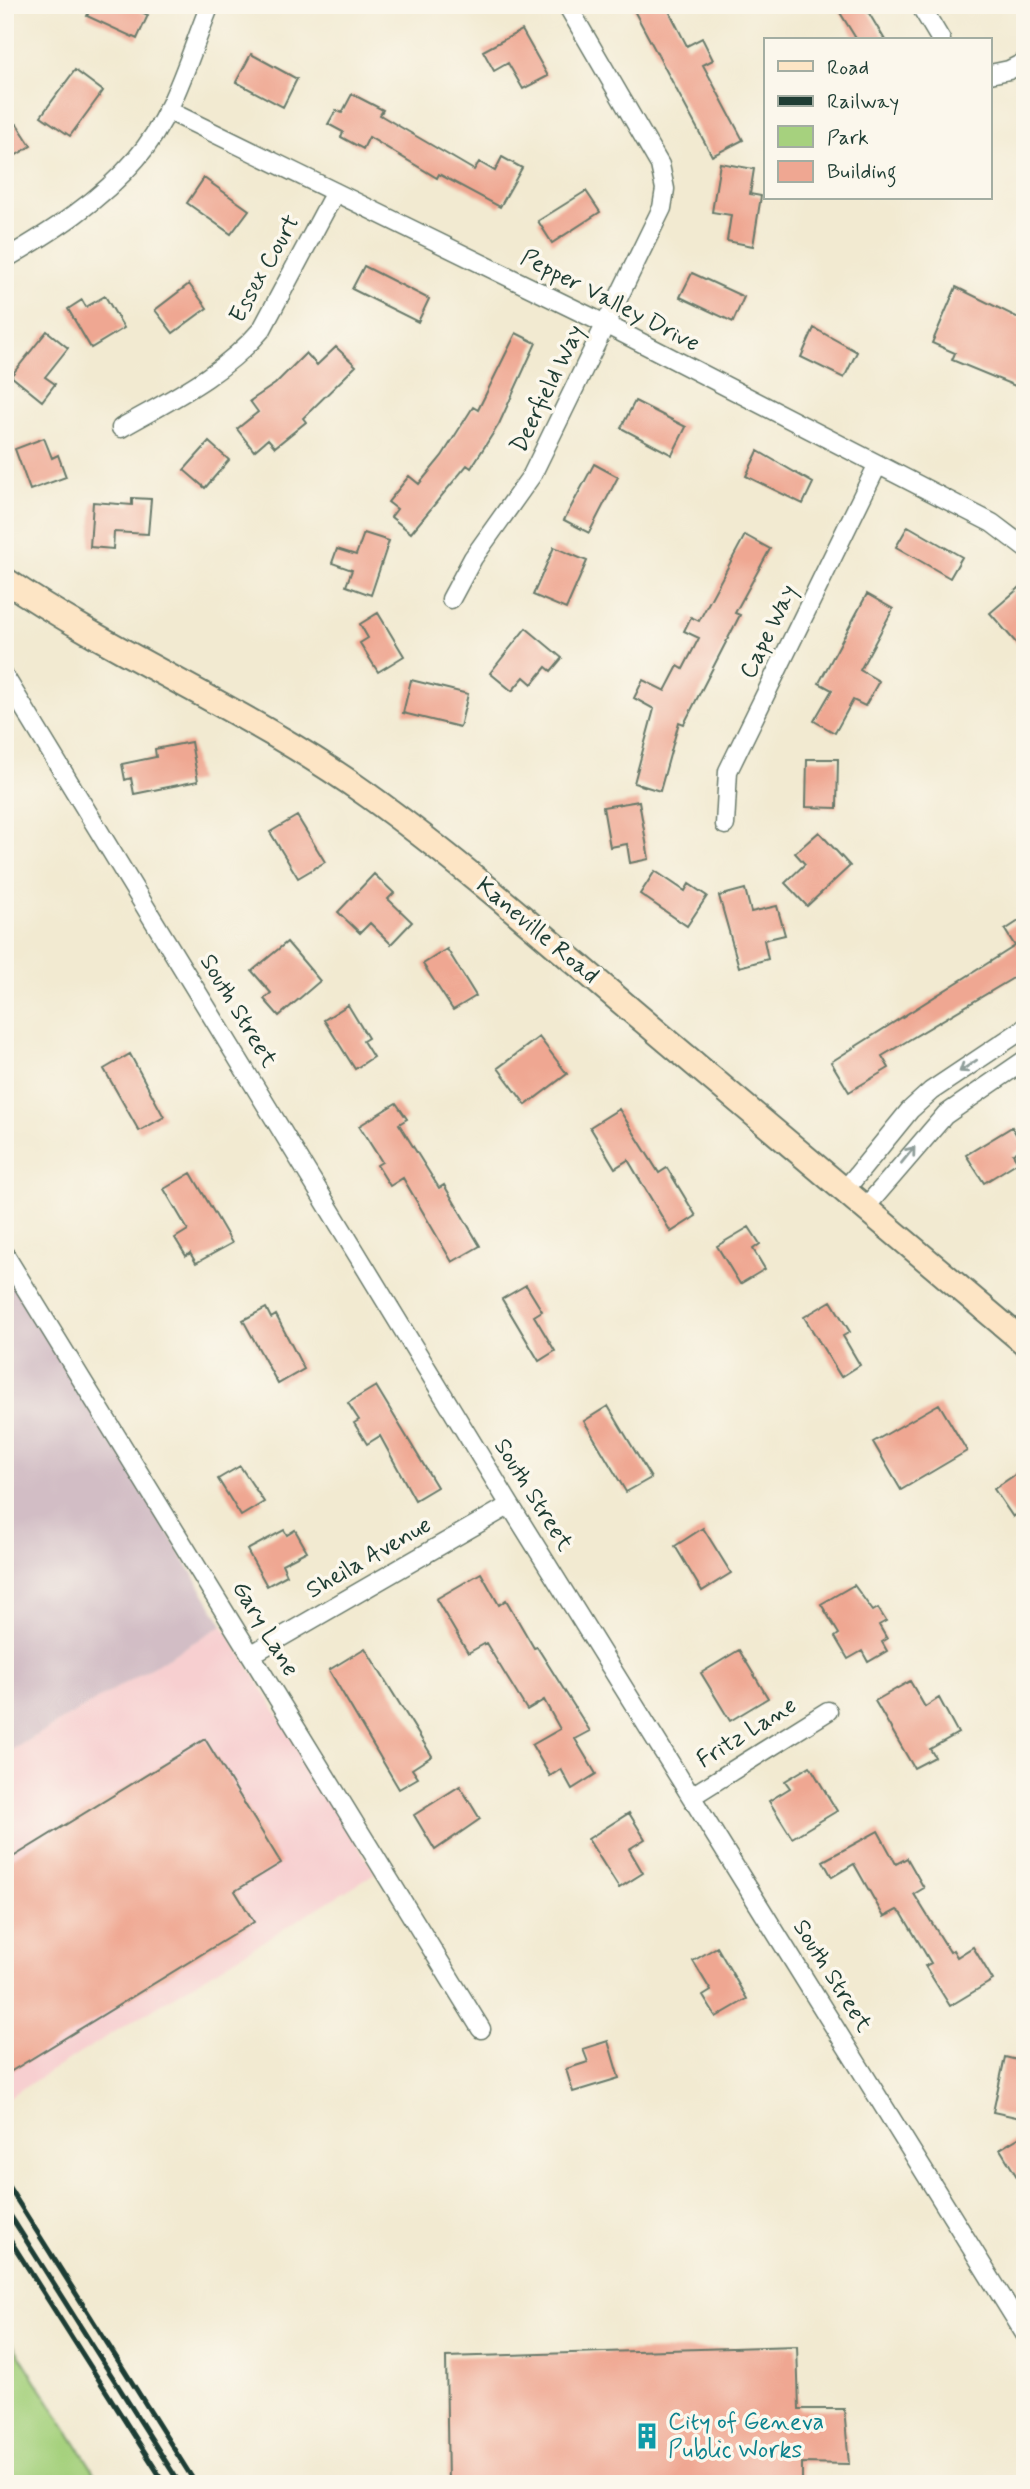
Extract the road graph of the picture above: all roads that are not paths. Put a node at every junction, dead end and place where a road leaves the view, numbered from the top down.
1 (210, 5) edge
2 (567, 5) edge
3 (920, 5) edge
4 (940, 38) edge
5 (1025, 62) edge
6 (992, 74) edge
7 (167, 110) junction
8 (335, 192) junction
9 (5, 259) edge
10 (607, 325) junction
11 (121, 428) dead end
12 (877, 466) junction
13 (1025, 548) edge
14 (5, 580) edge
15 (451, 599) dead end
16 (5, 677) edge
17 (725, 825) dead end
18 (1019, 1031) edge
19 (1025, 1051) edge
20 (1025, 1060) edge
21 (844, 1191) junction
22 (865, 1208) junction
23 (5, 1255) edge
24 (1025, 1343) edge
25 (510, 1504) junction
26 (252, 1654) junction
27 (828, 1711) dead end
28 (692, 1796) junction
29 (481, 2029) dead end
30 (1025, 2334) edge

1 - 7 street
2 - 10 street, Deerfield Way
3 - 4 street
5 - 6 street
7 - 8 street, Pepper Valley Drive
7 - 9 street
8 - 10 street, Pepper Valley Drive
8 - 11 street, Essex Court
10 - 12 street, Pepper Valley Drive
10 - 15 street, Deerfield Way
12 - 13 street, Pepper Valley Drive
12 - 17 street, Cape Way
14 - 21 main road, Kaneville Road
16 - 25 street, South Street
18 - 19 street
18 -> 21 street
22 -> 20 street
21 - 22 main road, Kaneville Road
22 - 24 main road, Kaneville Road
23 - 26 street, Gary Lane
25 - 26 street, Sheila Avenue
25 - 28 street, South Street
26 - 29 street, Gary Lane
27 - 28 street, Fritz Lane
28 - 30 street, South Street

